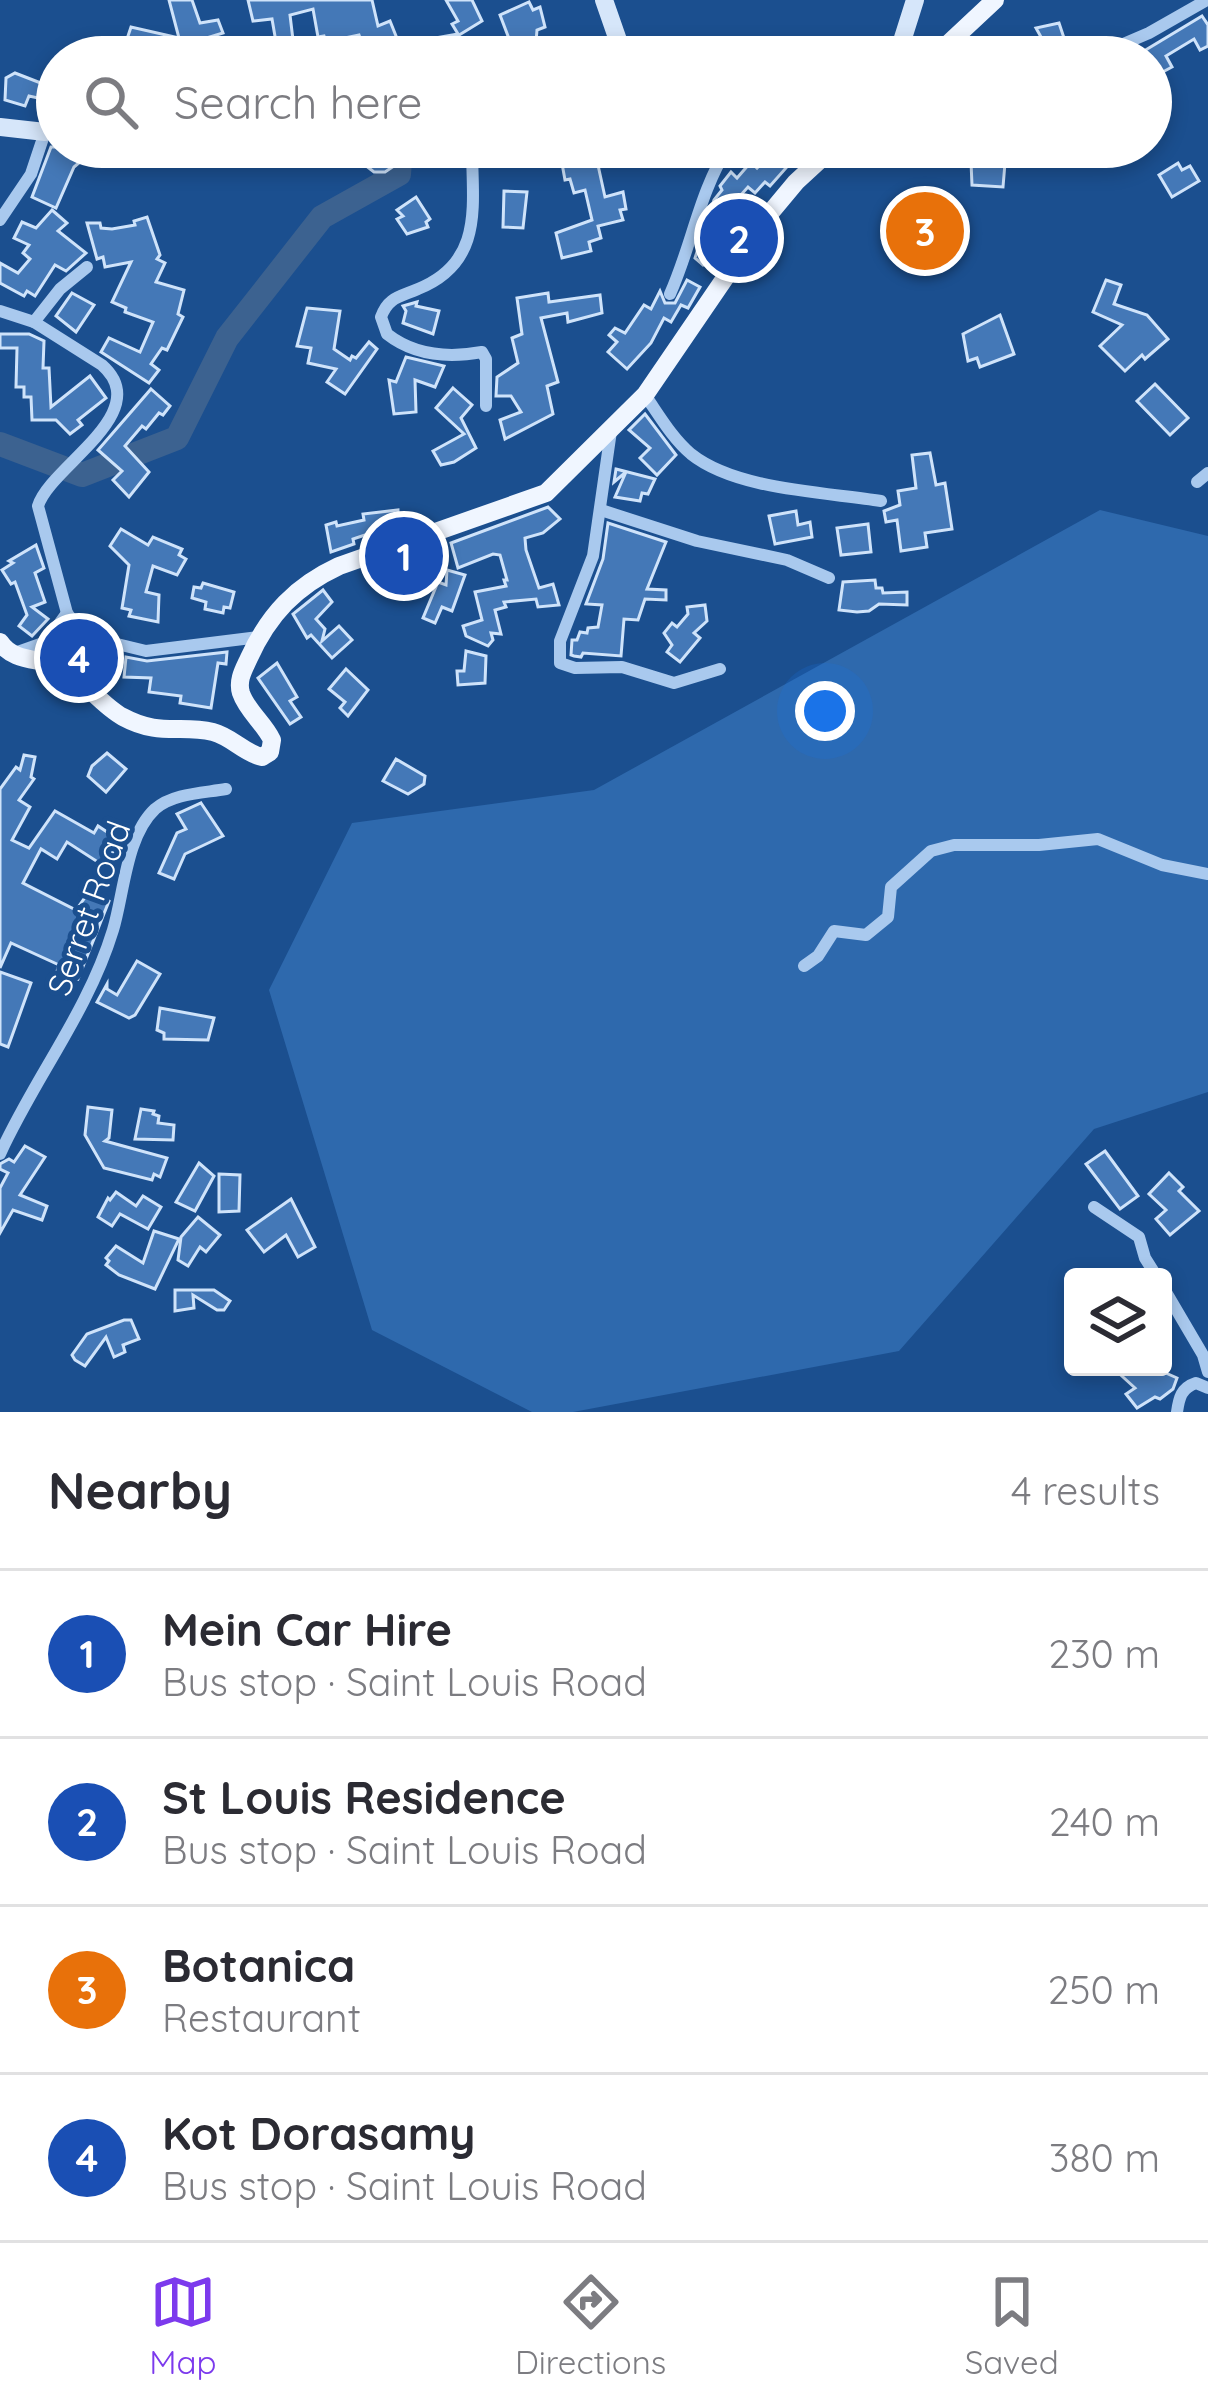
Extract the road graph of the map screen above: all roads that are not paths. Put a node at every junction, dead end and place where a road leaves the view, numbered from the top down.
1 (604, 0) edge
2 (915, 0) edge
3 (995, 0) edge
4 (1207, 0) edge
5 (617, 36) edge
6 (904, 36) edge
7 (956, 36) edge
8 (1142, 36) edge
9 (36, 125) edge
10 (0, 127) edge
11 (36, 162) edge
12 (474, 168) edge
13 (717, 168) edge
14 (811, 168) edge
15 (0, 220) edge
16 (86, 267) dead end
17 (670, 294) dead end
18 (0, 311) edge
19 (34, 322) junction
20 (644, 395) junction
21 (486, 406) dead end
22 (610, 431) junction
23 (881, 501) dead end
24 (601, 510) junction
25 (829, 578) dead end
26 (68, 613) junction
27 (260, 637) junction
28 (7, 648) edge
29 (720, 669) dead end
30 (226, 789) dead end
31 (1208, 874) edge
32 (803, 966) dead end
33 (0, 1154) edge
34 (1094, 1207) dead end
35 (1151, 1268) edge
36 (1172, 1302) edge
37 (1208, 1372) edge
38 (1208, 1388) edge
39 (1177, 1412) edge

1 - 5 main road
2 - 6 main road
3 - 7 main road
4 - 8 street
9 - 10 main road
11 - 15 street
12 - 21 street
13 - 17 street
14 - 20 main road
16 - 19 street
18 - 19 street
19 - 26 street
20 - 22 main road
20 - 23 street
22 - 24 street
22 - 27 main road
24 - 25 street
24 - 29 street
26 - 27 street
26 - 28 street
27 - 28 main road
30 - 33 street, Serret Road
31 - 32 street
34 - 35 street
36 - 37 street
38 - 39 street

